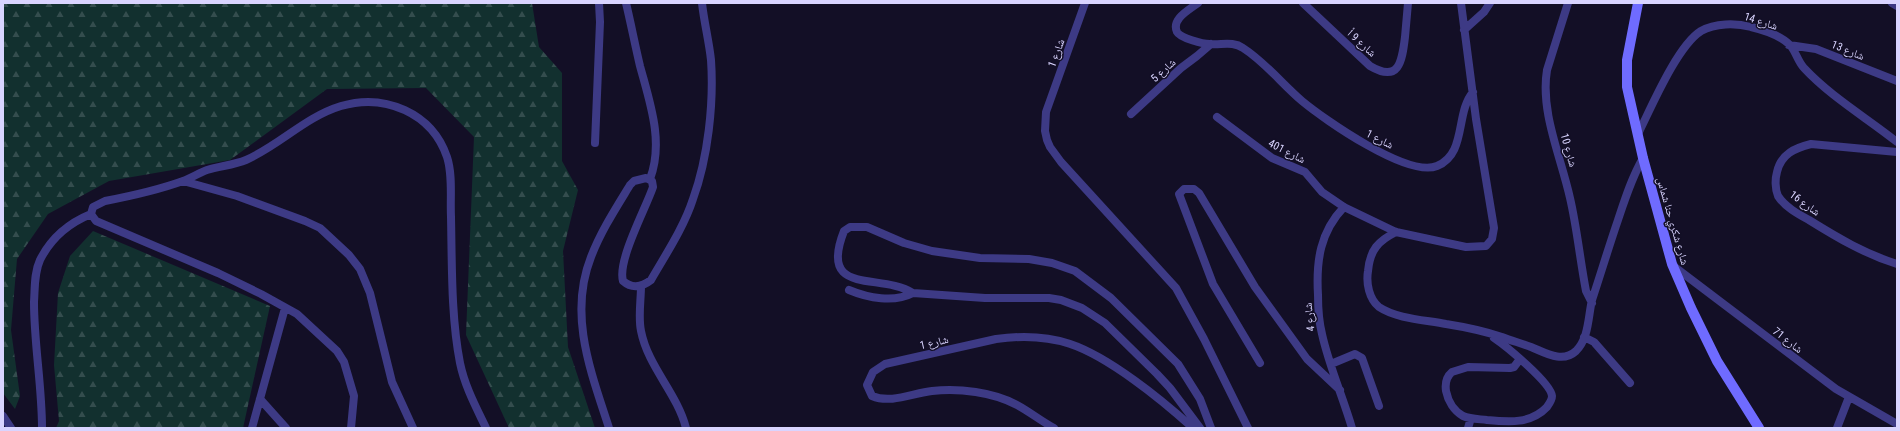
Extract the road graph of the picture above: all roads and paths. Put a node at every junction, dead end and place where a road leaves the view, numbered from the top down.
1 (599, 3) edge
2 (626, 3) edge
3 (702, 3) edge
4 (1085, 3) edge
5 (1198, 3) edge
6 (1303, 3) edge
7 (1408, 3) edge
8 (1461, 3) edge
9 (1490, 3) edge
10 (1568, 3) edge
11 (1638, 3) edge
12 (1892, 3) edge
13 (1897, 6) edge
14 (1464, 30) junction
15 (1211, 44) junction
16 (1789, 45) junction
17 (1897, 81) edge
18 (1473, 92) junction
19 (1131, 114) dead end
20 (1217, 117) dead end
21 (1638, 134) junction
22 (1897, 142) edge
23 (595, 143) dead end
24 (1897, 152) edge
25 (1643, 158) junction
26 (650, 179) junction
27 (183, 181) junction
28 (1344, 207) junction
29 (91, 214) junction
30 (1396, 232) junction
31 (1672, 264) junction
32 (1897, 264) edge
33 (641, 286) junction
34 (849, 290) dead end
35 (913, 293) junction
36 (1592, 303) junction
37 (285, 308) junction
38 (1487, 333) junction
39 (1584, 337) junction
40 (1520, 359) junction
41 (1260, 363) dead end
42 (1331, 364) junction
43 (1630, 383) dead end
44 (1340, 390) junction
45 (1848, 397) junction
46 (260, 399) junction
47 (1379, 406) dead end
48 (3, 416) edge
49 (1471, 418) junction
50 (1897, 424) edge
51 (11, 428) edge
52 (42, 428) edge
53 (252, 428) edge
54 (286, 428) edge
55 (351, 428) edge
56 (413, 428) edge
57 (486, 428) edge
58 (609, 428) edge
59 (686, 428) edge
60 (1054, 428) edge
61 (1193, 428) edge
62 (1200, 428) edge
63 (1211, 428) edge
64 (1248, 428) edge
65 (1352, 428) edge
66 (1468, 428) edge
67 (1760, 428) edge
68 (1837, 428) edge

1 - 23 street
2 - 26 street
3 - 33 street
4 - 64 street, شارع 1
5 - 15 street, شارع 1
6 - 7 street, شارع 9 أ
8 - 14 street
9 - 14 street
10 - 36 street, شارع 10
11 - 21 street, شارع شكري حنا شماس
12 - 13 street
14 - 18 street
15 - 18 street, شارع 1
15 - 19 street, شارع 5
16 - 17 street, شارع 13
16 - 21 street, شارع 14
16 - 22 street, شارع 14
18 - 30 street, شارع 401
20 - 28 street, شارع 401
21 - 25 street, شارع شكري حنا شماس
24 - 32 street, شارع 16
25 - 31 street, شارع شكري حنا شماس
25 - 36 street
26 - 33 street
26 - 58 street
27 - 29 street
27 - 56 street
27 - 57 street
28 - 30 street, شارع 401
28 - 42 street, شارع 4
29 - 37 street
29 - 52 street
30 - 38 street
31 - 45 street, شارع 71
31 - 67 street, شارع شكري حنا شماس
33 - 59 street
34 - 35 street
35 - 62 street
35 - 63 street
36 - 39 street
37 - 46 street
37 - 55 street
38 - 39 street
38 - 40 street
39 - 43 street
40 - 49 street
40 - 49 street
41 - 44 street
42 - 44 street, شارع 4
42 - 47 street
44 - 65 street, شارع 4
45 - 50 street, شارع 71
45 - 68 street
46 - 53 street
46 - 54 street
48 - 51 street
49 - 66 street
60 - 61 street, شارع 1

